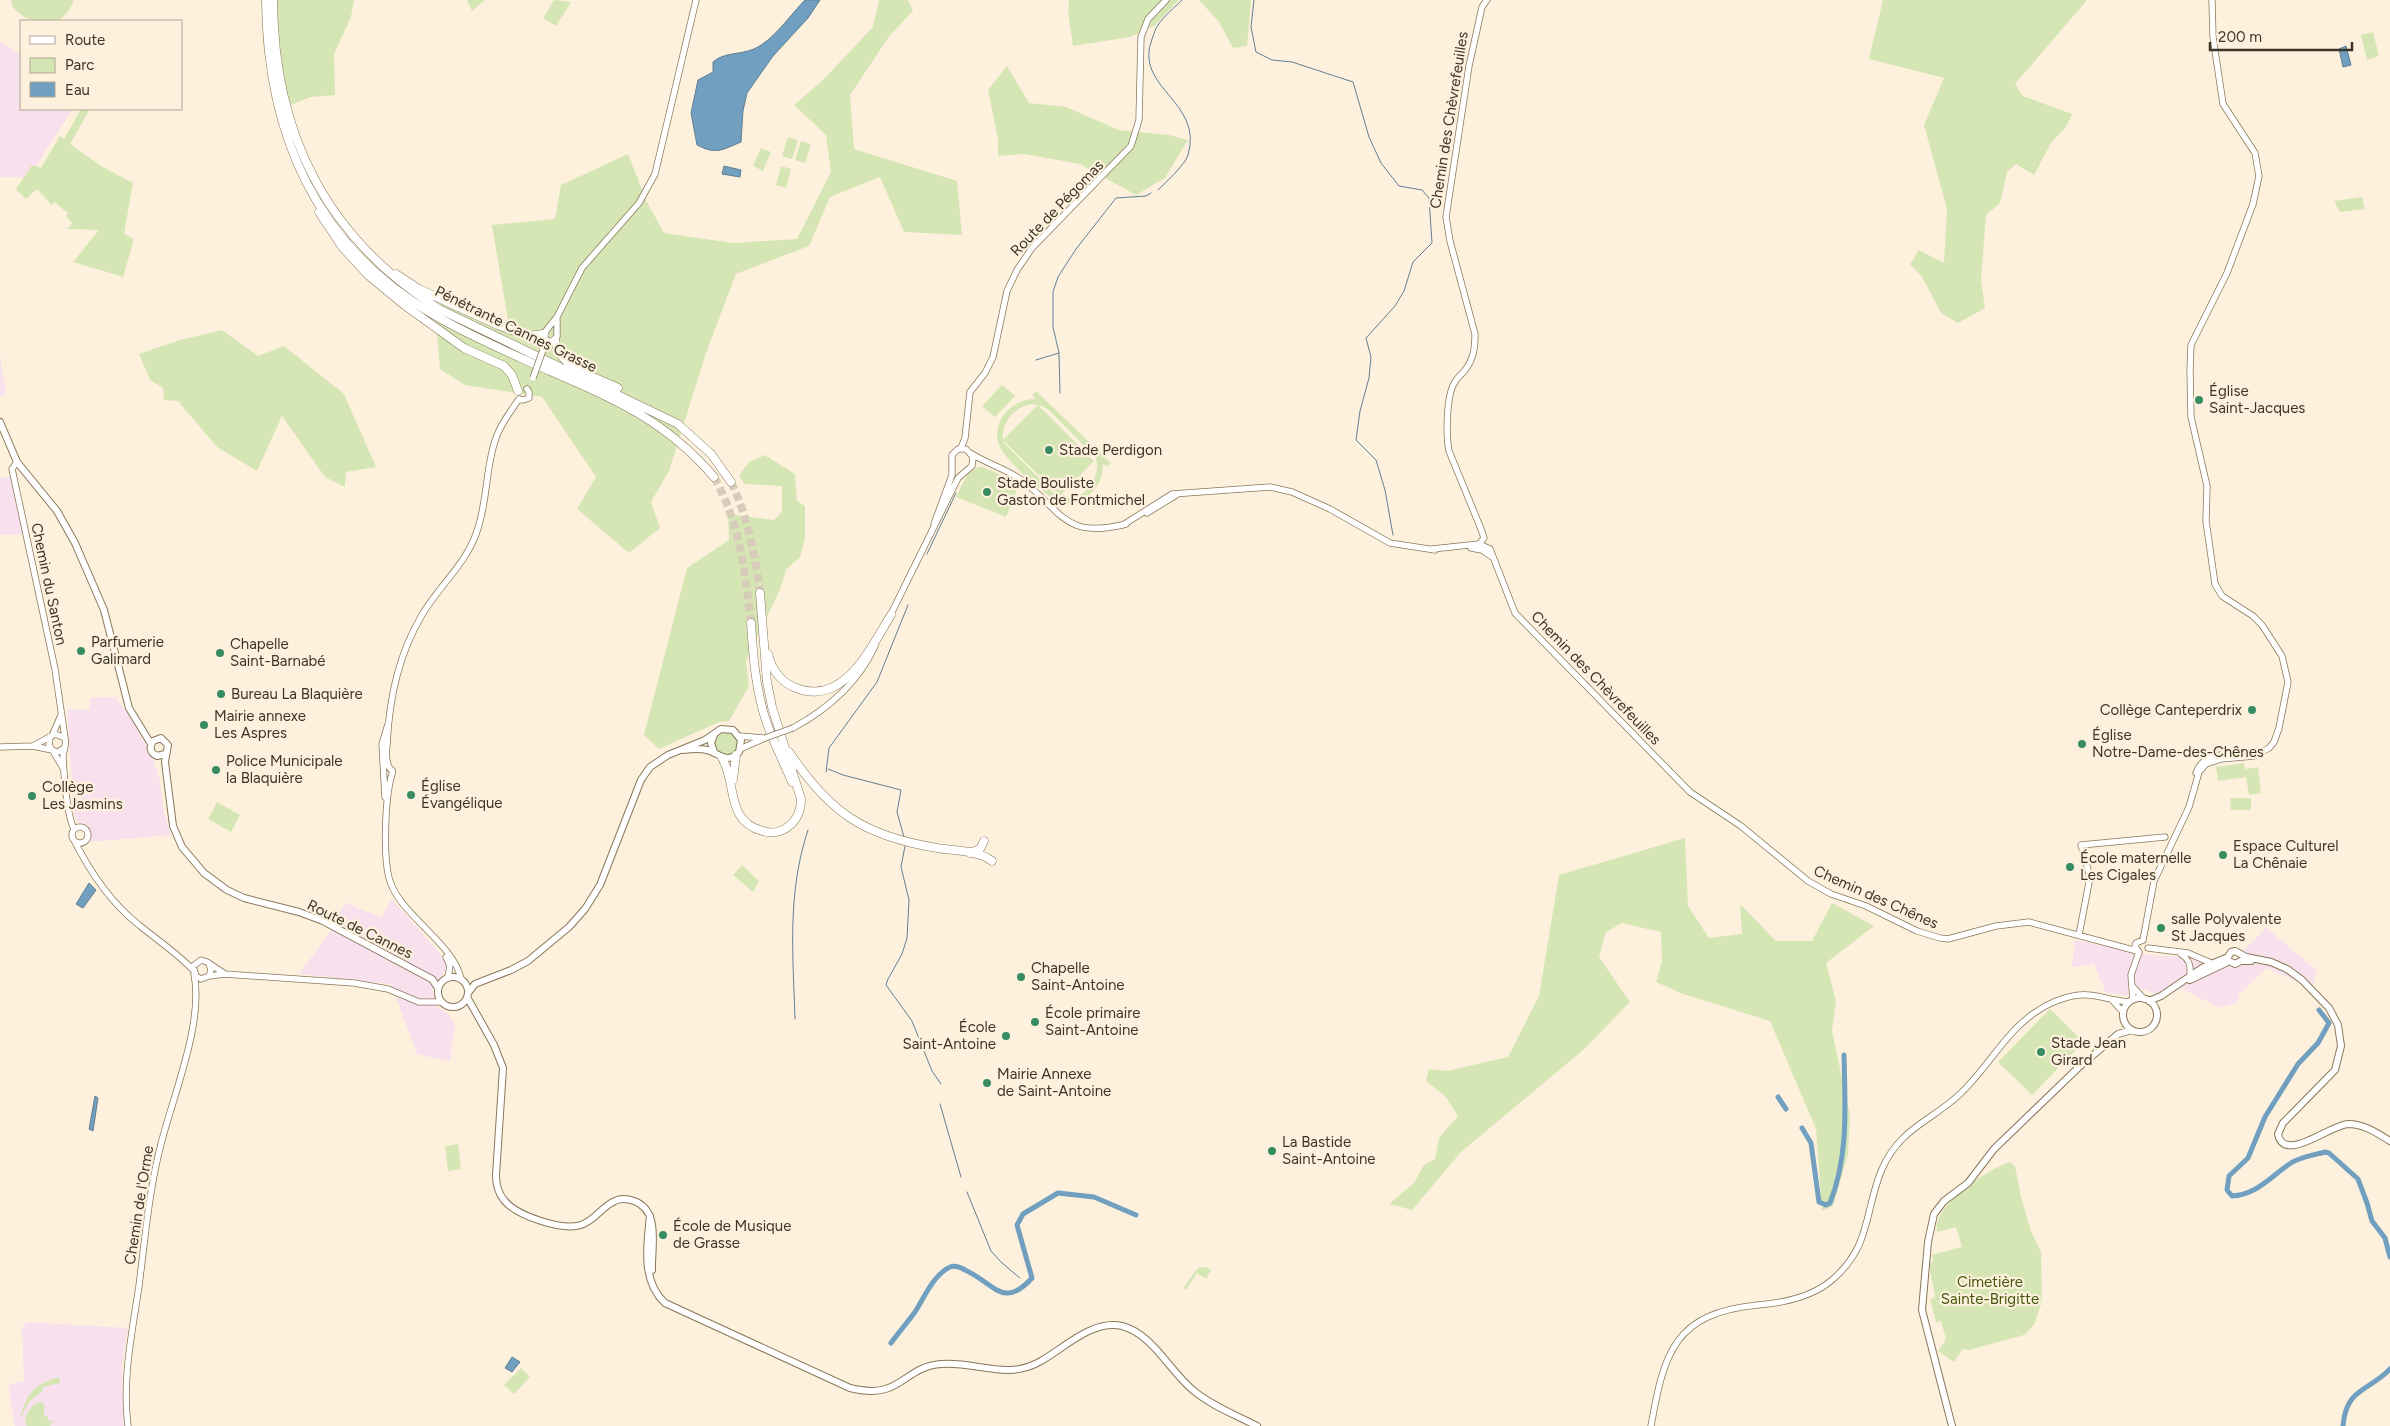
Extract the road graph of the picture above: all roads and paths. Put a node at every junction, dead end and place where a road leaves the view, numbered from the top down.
1 (266, 0) edge
2 (273, 0) edge
3 (696, 0) edge
4 (1166, 0) edge
5 (1487, 0) edge
6 (2212, 0) edge
7 (307, 186) junction
8 (366, 252) junction
9 (557, 317) junction
10 (548, 338) junction
11 (521, 393) junction
12 (660, 414) junction
13 (0, 422) edge
14 (965, 438) junction
15 (961, 448) junction
16 (970, 452) junction
17 (12, 454) junction
18 (982, 460) junction
19 (16, 462) junction
20 (973, 463) junction
21 (953, 466) junction
22 (12, 469) junction
23 (964, 471) junction
24 (714, 477) tunnel mouth
25 (732, 482) tunnel mouth
26 (934, 524) junction
27 (1481, 529) junction
28 (1484, 538) junction
29 (1479, 544) junction
30 (1432, 549) junction
31 (1488, 549) junction
32 (760, 593) tunnel mouth
33 (762, 615) junction
34 (891, 615) junction
35 (750, 623) tunnel mouth
36 (61, 713) junction
37 (714, 735) junction
38 (739, 736) junction
39 (51, 737) junction
40 (65, 738) junction
41 (766, 738) junction
42 (153, 742) junction
43 (783, 742) junction
44 (33, 746) junction
45 (0, 747) edge
46 (64, 748) junction
47 (52, 750) junction
48 (683, 750) junction
49 (714, 752) junction
50 (738, 752) junction
51 (165, 754) junction
52 (157, 756) junction
53 (722, 758) junction
54 (64, 769) junction
55 (168, 783) junction
56 (1701, 800) joint
57 (77, 828) junction
58 (2169, 839) junction
59 (74, 840) junction
60 (84, 841) junction
61 (984, 841) dead end
62 (970, 854) junction
63 (81, 855) junction
64 (992, 861) dead end
65 (2079, 935) junction
66 (2143, 940) junction
67 (438, 944) junction
68 (2125, 947) junction
69 (2148, 948) junction
70 (2137, 949) junction
71 (2179, 953) junction
72 (180, 957) junction
73 (2241, 958) junction
74 (2229, 959) junction
75 (201, 960) junction
76 (2135, 960) junction
77 (2211, 963) junction
78 (209, 964) junction
79 (193, 972) junction
80 (225, 974) junction
81 (2190, 974) junction
82 (206, 977) junction
83 (446, 978) junction
84 (432, 979) junction
85 (463, 981) junction
86 (475, 984) junction
87 (2132, 986) junction
88 (196, 991) junction
89 (437, 991) junction
90 (468, 995) junction
91 (2108, 998) junction
92 (2146, 1000) junction
93 (2131, 1001) junction
94 (432, 1002) junction
95 (441, 1002) junction
96 (460, 1005) junction
97 (2156, 1010) junction
98 (474, 1011) junction
99 (2123, 1012) junction
100 (2124, 1020) junction
101 (2132, 1030) junction
102 (2113, 1038) junction
103 (2390, 1141) edge
104 (650, 1216) junction
105 (648, 1239) junction
106 (652, 1265) junction
107 (678, 1309) junction
108 (128, 1426) edge
109 (1256, 1426) edge
110 (1651, 1426) edge
111 (1952, 1426) edge

1 - 7 highway, Pénétrante Cannes Grasse
2 - 8 highway, Pénétrante Cannes Grasse
3 - 9 street
4 - 14 street, Route de Pégomas
5 - 27 street, Chemin des Chèvrefeuilles
6 - 58 street
7 - 11 highway
7 - 24 highway, Pénétrante Cannes Grasse
8 - 10 highway
8 - 12 highway, Pénétrante Cannes Grasse
9 - 10 street
9 - 10 street
10 - 11 street, bridge
10 - 12 highway
11 - 67 street
12 - 25 highway, Pénétrante Cannes Grasse
13 - 17 main road
14 - 15 street, Route de Pégomas
14 - 16 street, Route de Pégomas
15 - 16 street
15 - 21 street
16 - 18 street
16 - 20 street
17 - 19 main road
17 - 22 street, Chemin du Santon
18 - 20 street
18 - 30 street
19 - 22 street
19 - 42 main road
20 - 23 street
21 - 23 street
21 - 26 street
22 - 36 street, Chemin du Santon
23 - 26 street
26 - 34 street
27 - 28 street, Chemin des Chèvrefeuilles
27 - 31 street, Chemin des Chèvrefeuilles
28 - 29 street
28 - 31 street, Chemin des Chèvrefeuilles
29 - 30 street
29 - 31 street
30 - 31 street
31 - 56 street, Chemin des Chèvrefeuilles
32 - 33 highway
33 - 34 highway
33 - 43 highway
34 - 41 street, bridge
35 - 50 highway
36 - 39 street, Chemin du Santon
36 - 40 street, Chemin du Santon
37 - 38 main road
37 - 48 main road
37 - 49 main road
38 - 41 street
38 - 50 main road
39 - 40 street
39 - 44 street
39 - 47 street
40 - 46 street
41 - 50 street
42 - 51 main road
42 - 52 main road
43 - 53 highway
43 - 62 highway
44 - 45 street
44 - 47 street
46 - 47 street
46 - 54 street
47 - 54 street
48 - 49 main road
48 - 86 main road
49 - 53 main road
50 - 53 main road
51 - 52 main road
51 - 55 main road, Route de Cannes
52 - 55 main road, Route de Cannes
54 - 57 street
55 - 84 main road, Route de Cannes
56 - 65 street, Chemin des Chênes
57 - 59 street
57 - 60 street
58 - 65 street
58 - 66 street
59 - 60 street
59 - 63 street
60 - 63 street
61 - 62 highway
62 - 64 highway
63 - 72 street
65 - 68 street, Chemin des Chênes
66 - 69 street
66 - 70 street
67 - 83 street
67 - 85 street
68 - 70 street, Chemin des Chênes
68 - 76 street
69 - 70 street
69 - 71 street
70 - 76 street
71 - 77 street
71 - 81 street
72 - 75 street
72 - 79 street
73 - 74 main road
73 - 74 main road
73 - 103 main road
74 - 77 main road
74 - 97 main road
75 - 78 street
75 - 79 street
76 - 87 street
77 - 81 main road
78 - 80 street
78 - 82 street
79 - 82 street
79 - 88 street, Chemin de l'Orme
80 - 82 street
80 - 94 street
81 - 92 main road
82 - 88 street, Chemin de l'Orme
83 - 84 main road, Route de Cannes
83 - 85 main road
83 - 89 main road
84 - 89 main road, Route de Cannes
85 - 86 main road
85 - 90 main road
86 - 90 main road
87 - 92 street
87 - 93 street
88 - 108 street, Chemin de l'Orme
89 - 94 street
89 - 95 main road
90 - 96 main road
90 - 98 main road
91 - 93 street
91 - 99 street
91 - 110 street
92 - 93 main road
92 - 97 main road
93 - 99 main road
94 - 95 street
95 - 96 main road
96 - 98 main road
97 - 101 main road
98 - 104 main road
99 - 100 main road
100 - 101 main road
100 - 102 main road
101 - 102 main road
102 - 111 main road
104 - 105 main road
104 - 106 main road
105 - 106 main road
105 - 107 main road
106 - 107 main road
107 - 109 main road

